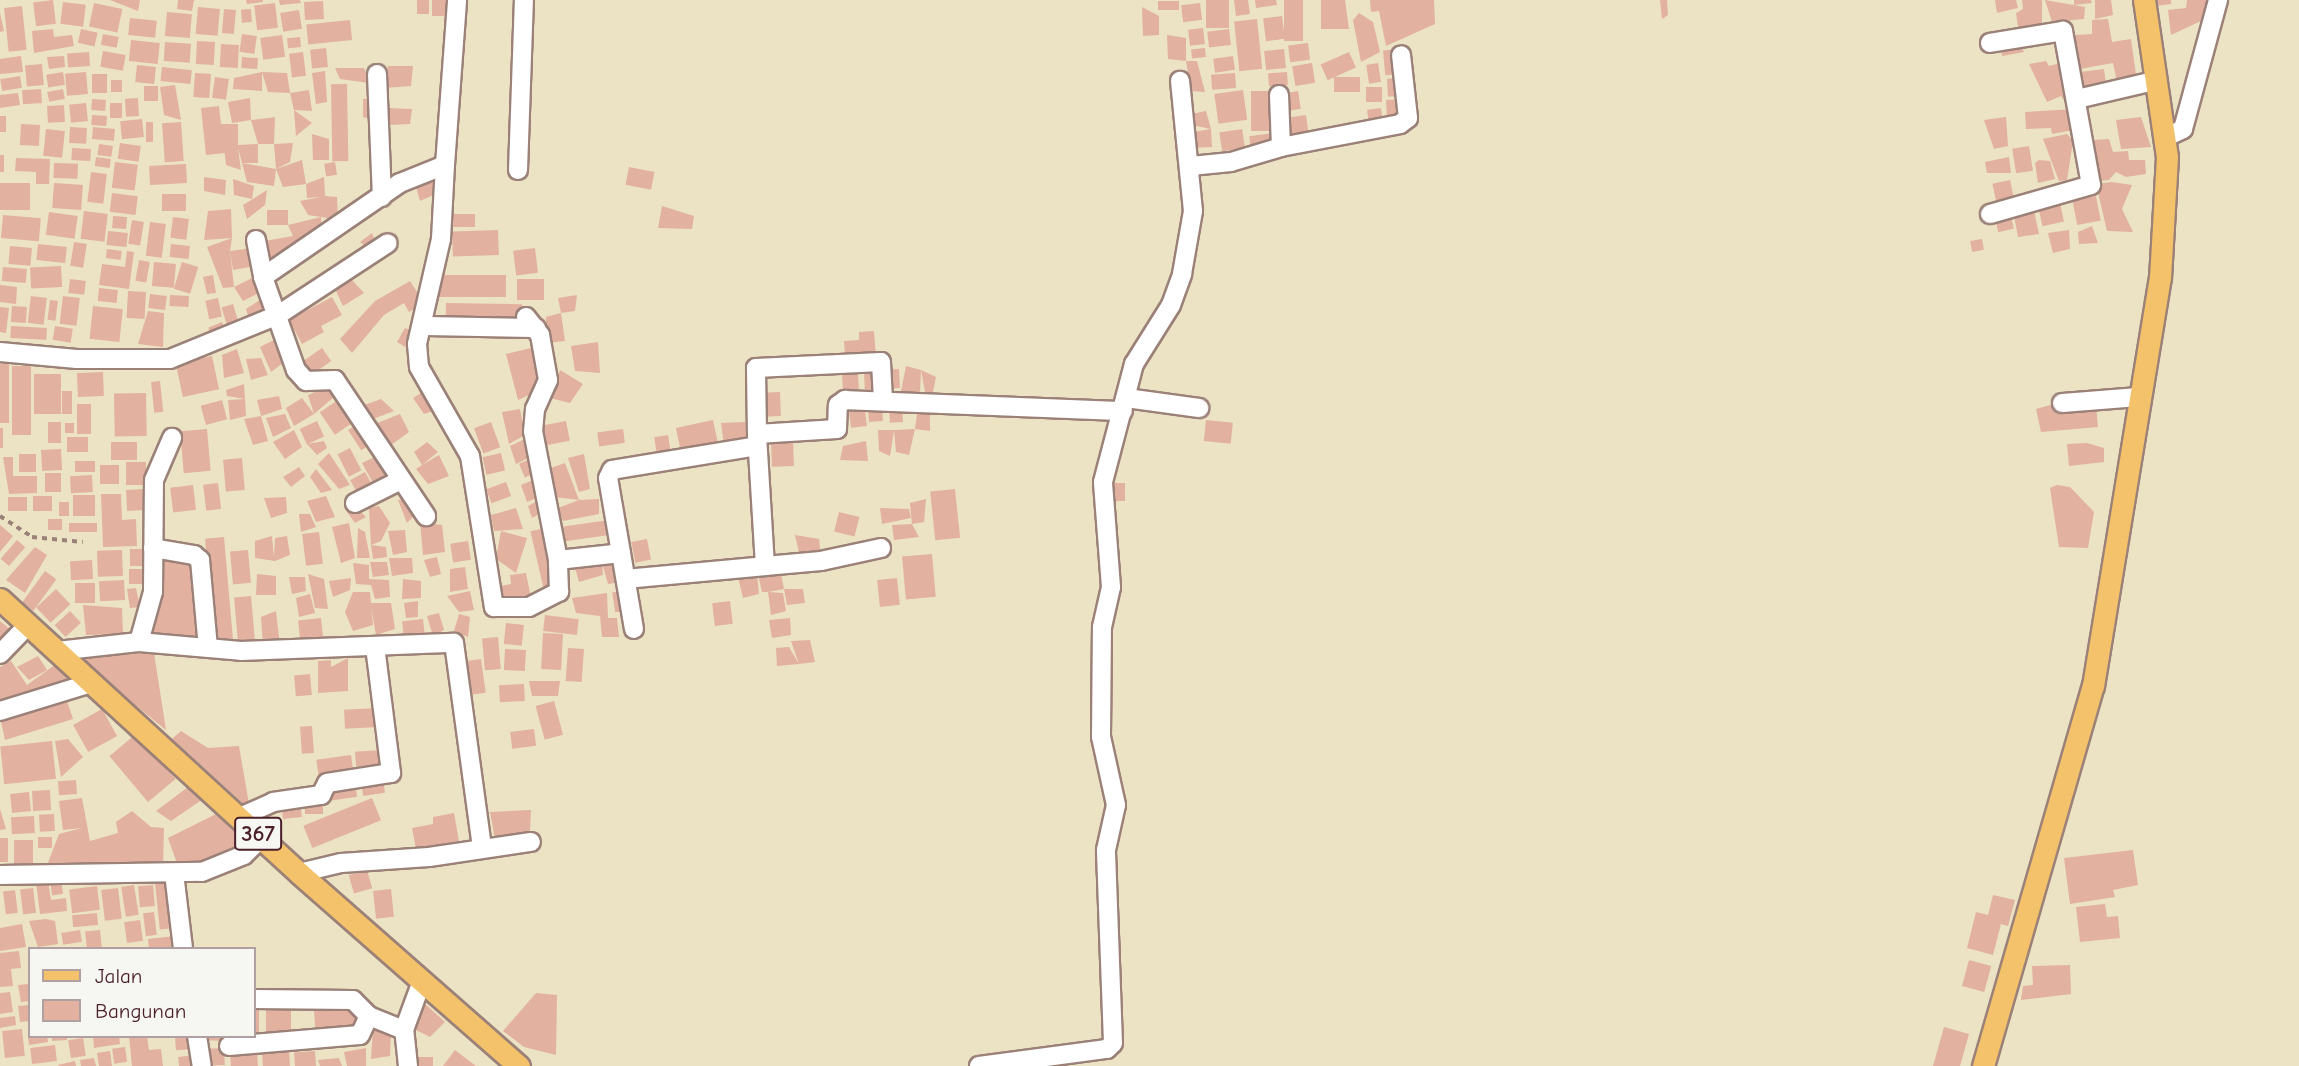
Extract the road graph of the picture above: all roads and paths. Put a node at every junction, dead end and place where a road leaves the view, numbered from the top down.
1 (457, 0) edge
2 (524, 0) edge
3 (2144, 0) edge
4 (2218, 0) edge
5 (1990, 43) dead end
6 (1401, 55) dead end
7 (377, 74) dead end
8 (1180, 81) dead end
9 (2154, 81) junction
10 (1279, 95) dead end
11 (2077, 99) junction
12 (2164, 138) junction
13 (1281, 147) junction
14 (446, 165) junction
15 (1191, 166) junction
16 (518, 170) dead end
17 (382, 197) junction
18 (1990, 214) dead end
19 (256, 240) dead end
20 (388, 243) dead end
21 (262, 277) junction
22 (278, 315) junction
23 (422, 326) junction
24 (0, 352) edge
25 (2139, 397) junction
26 (883, 401) junction
27 (2062, 403) dead end
28 (1125, 405) junction
29 (1199, 408) dead end
30 (172, 438) dead end
31 (757, 440) junction
32 (401, 480) junction
33 (355, 503) dead end
34 (0, 516) edge
35 (426, 516) dead end
36 (83, 542) dead end
37 (153, 548) junction
38 (881, 548) dead end
39 (621, 553) junction
40 (558, 560) junction
41 (765, 566) junction
42 (625, 579) junction
43 (0, 599) edge
44 (28, 625) junction
45 (634, 629) dead end
46 (139, 642) junction
47 (374, 647) junction
48 (208, 648) junction
49 (57, 651) junction
50 (0, 653) edge
51 (91, 683) junction
52 (0, 711) edge
53 (240, 817) junction
54 (262, 837) junction
55 (531, 842) dead end
56 (482, 848) junction
57 (174, 873) junction
58 (299, 873) junction
59 (0, 875) edge
60 (183, 947) edge
61 (422, 981) junction
62 (256, 999) edge
63 (369, 1016) junction
64 (404, 1030) junction
65 (197, 1038) edge
66 (229, 1046) dead end
67 (509, 1063) edge
68 (202, 1066) edge
69 (408, 1066) edge
70 (979, 1066) edge
71 (1983, 1066) edge

1 - 14 street
2 - 16 street
3 - 9 main road
4 - 12 street
5 - 11 street
6 - 13 street
7 - 17 street
8 - 15 street
9 - 11 street
9 - 12 main road
10 - 13 street
11 - 18 street
12 - 25 main road
13 - 15 street
14 - 17 street
14 - 23 street
15 - 28 street
17 - 21 street
19 - 21 street
20 - 22 street
21 - 22 street
22 - 24 street
22 - 32 street
23 - 40 street
23 - 40 street
25 - 27 street
25 - 71 main road
26 - 28 street
26 - 31 street
26 - 31 street
28 - 29 street
28 - 70 street
30 - 37 street
31 - 39 street
31 - 41 street
32 - 33 street
32 - 35 street
34 - 36 path
37 - 46 street
37 - 48 street
38 - 41 street
39 - 40 street
39 - 42 street
41 - 42 street
42 - 45 street
43 - 44 main road, 367
44 - 49 main road, 367
44 - 50 street
46 - 48 street
46 - 49 street
47 - 48 street
47 - 53 street
47 - 56 street
49 - 51 main road, 367
51 - 52 street
51 - 53 main road, 367
53 - 54 main road, 367
54 - 57 street
54 - 58 main road, 367
55 - 56 street
56 - 58 street
57 - 59 street
57 - 60 street
58 - 61 main road, 367
61 - 64 street
61 - 67 main road, 367
62 - 63 street
63 - 64 street
63 - 66 street
64 - 69 street
65 - 68 street

